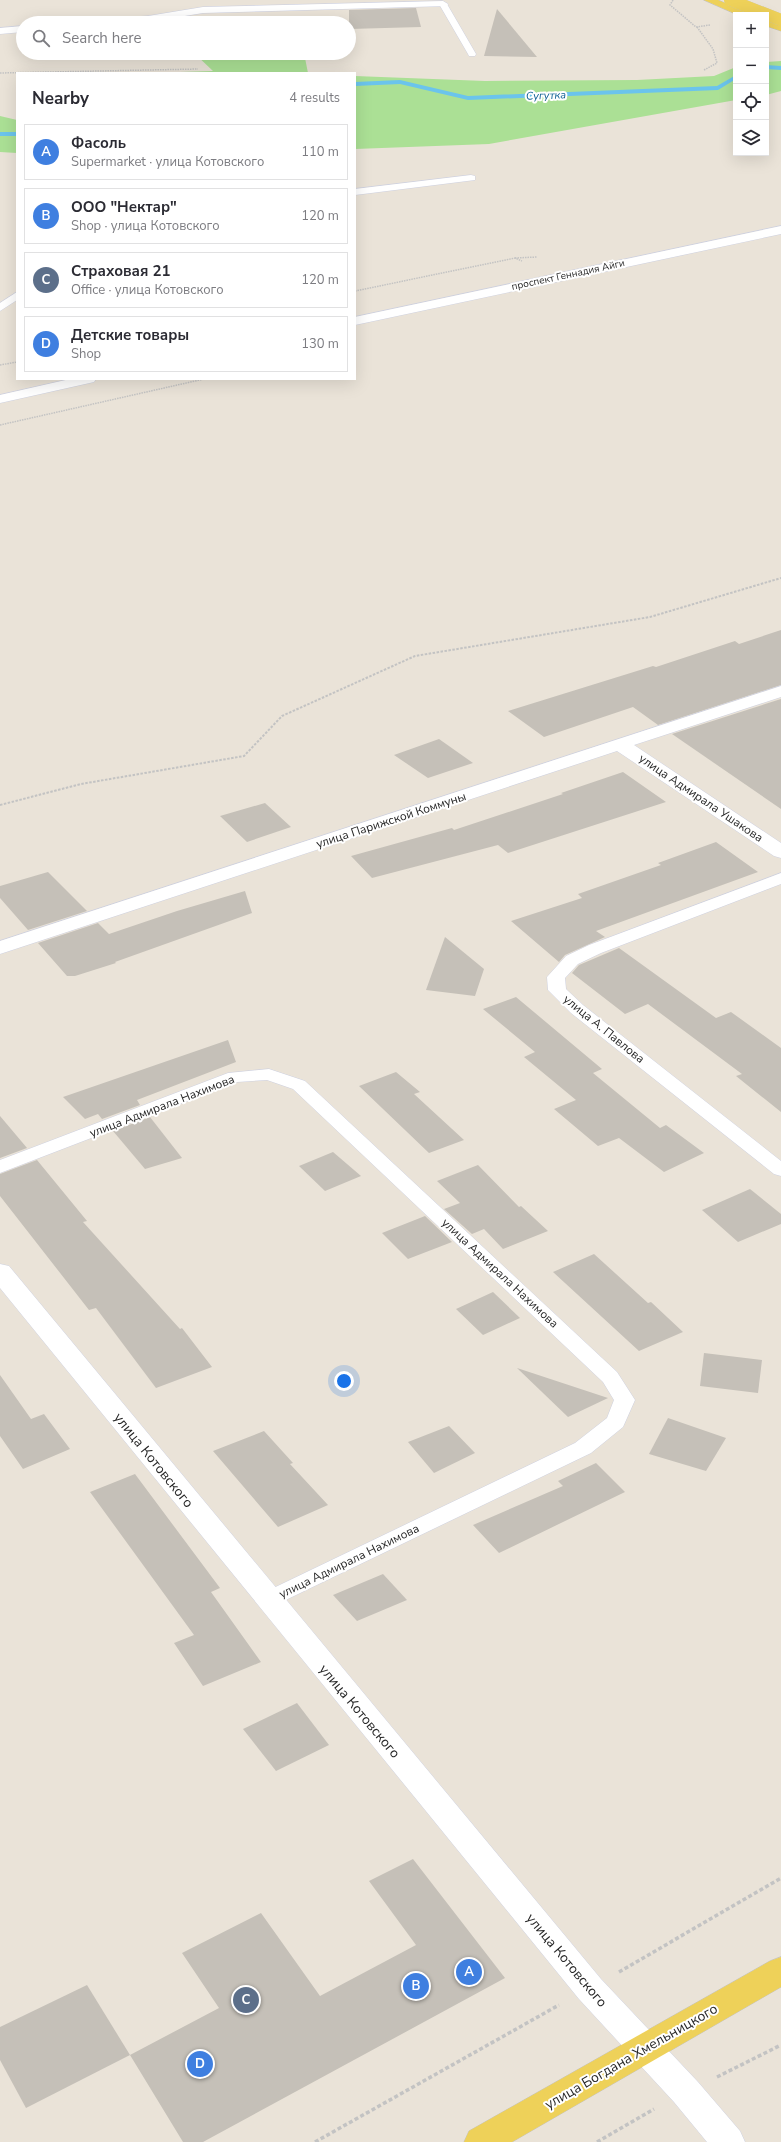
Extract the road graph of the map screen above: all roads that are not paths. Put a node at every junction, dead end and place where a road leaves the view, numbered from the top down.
1 (730, 0) edge
2 (712, 1) edge
3 (441, 2) edge
4 (740, 12) edge
5 (166, 16) edge
6 (781, 20) edge
7 (769, 23) edge
8 (781, 28) edge
9 (16, 30) edge
10 (0, 31) edge
11 (472, 54) dead end
12 (471, 178) dead end
13 (356, 192) edge
14 (781, 222) edge
15 (781, 230) edge
16 (16, 296) edge
17 (0, 308) edge
18 (356, 312) edge
19 (356, 321) edge
20 (46, 380) edge
21 (84, 380) edge
22 (0, 390) edge
23 (0, 398) edge
24 (781, 691) edge
25 (621, 745) junction
26 (781, 852) edge
27 (781, 878) edge
28 (0, 948) edge
29 (0, 1167) edge
30 (781, 1170) edge
31 (0, 1272) edge
32 (269, 1600) junction
33 (781, 1971) edge
34 (646, 2048) junction
35 (481, 2142) edge
36 (728, 2142) edge

1 - 6 main road, bridge
2 - 4 main road
3 - 5 street
3 - 11 lane
7 - 8 main road
9 - 10 street
12 - 13 lane
14 - 18 street, проспект Геннадия Айги
15 - 19 street, проспект Геннадия Айги
16 - 17 lane
20 - 22 street
21 - 23 street
24 - 25 street, улица Парижской Коммуны
25 - 26 street, улица Адмирала Ушакова
25 - 28 street, улица Парижской Коммуны
27 - 30 lane, улица А. Павлова
29 - 32 lane, улица Адмирала Нахимова
31 - 32 street, улица Котовского
32 - 34 street, улица Котовского
33 - 34 main road, улица Богдана Хмельницкого
34 - 35 main road, улица Богдана Хмельницкого
34 - 36 street, улица Котовского

